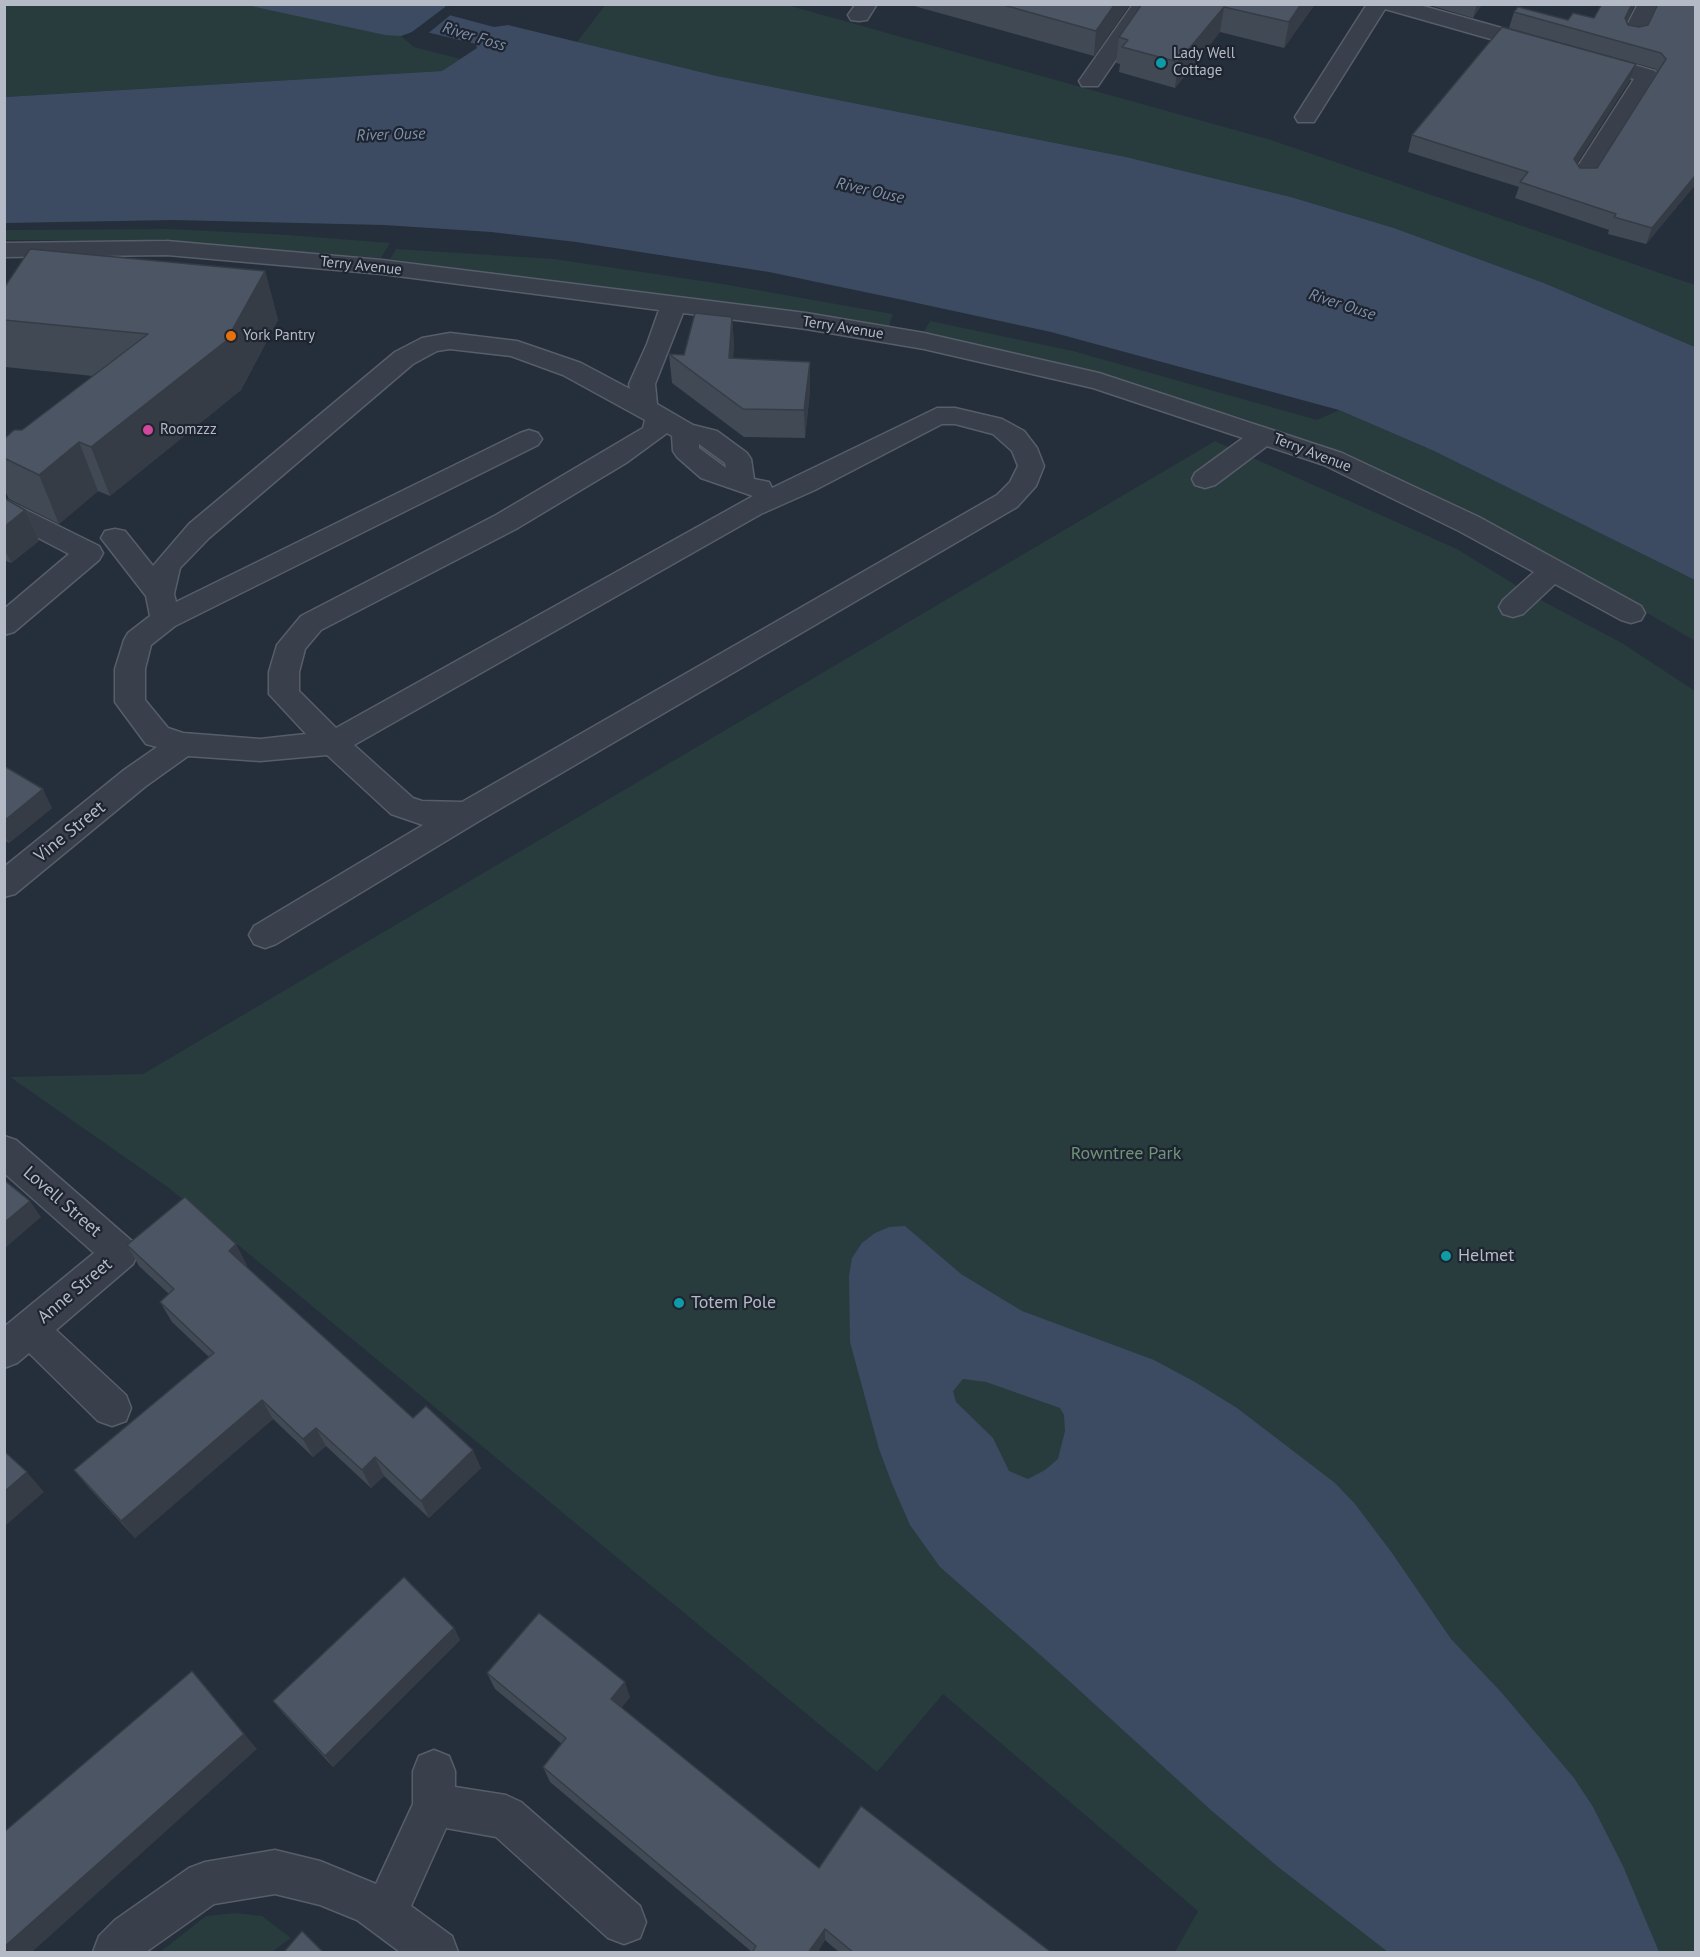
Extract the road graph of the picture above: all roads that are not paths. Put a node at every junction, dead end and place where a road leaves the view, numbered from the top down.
1 (1144, 4) edge
2 (1378, 4) edge
3 (1391, 4) edge
4 (1649, 4) edge
5 (1633, 34) edge
6 (1090, 81) dead end
7 (1306, 117) dead end
8 (1583, 177) edge
9 (50, 249) junction
10 (4, 250) edge
11 (34, 277) edge
12 (673, 304) junction
13 (651, 413) junction
14 (1265, 435) junction
15 (529, 439) dead end
16 (1204, 479) dead end
17 (792, 488) junction
18 (7, 494) edge
19 (115, 538) dead end
20 (1553, 570) junction
21 (162, 606) junction
22 (1513, 607) dead end
23 (1631, 613) dead end
24 (4, 625) edge
25 (333, 742) junction
26 (183, 744) junction
27 (468, 813) junction
28 (4, 885) edge
29 (265, 935) dead end
30 (4, 1151) edge
31 (120, 1253) joint
32 (17, 1340) edge
33 (112, 1408) dead end
34 (385, 1914) junction
35 (624, 1922) dead end
36 (115, 1953) edge
37 (436, 1953) edge

1 - 6 street
2 - 7 street
3 - 8 street
4 - 5 street
9 - 10 street, Terry Avenue
9 - 11 street
9 - 12 street, Terry Avenue
12 - 13 street
12 - 14 street, Terry Avenue
13 - 17 street
13 - 21 street
13 - 25 street
14 - 16 street
14 - 20 street, Terry Avenue
15 - 21 street
17 - 25 street
17 - 27 street
18 - 24 street
19 - 21 street
20 - 22 street
20 - 23 street, Terry Avenue
21 - 26 street
25 - 26 street
25 - 27 street
26 - 28 street, Vine Street
27 - 29 street
30 - 31 street, Lovell Street
31 - 32 street, Anne Street
32 - 33 street, Anne Street
34 - 35 street
34 - 36 street
34 - 37 street

